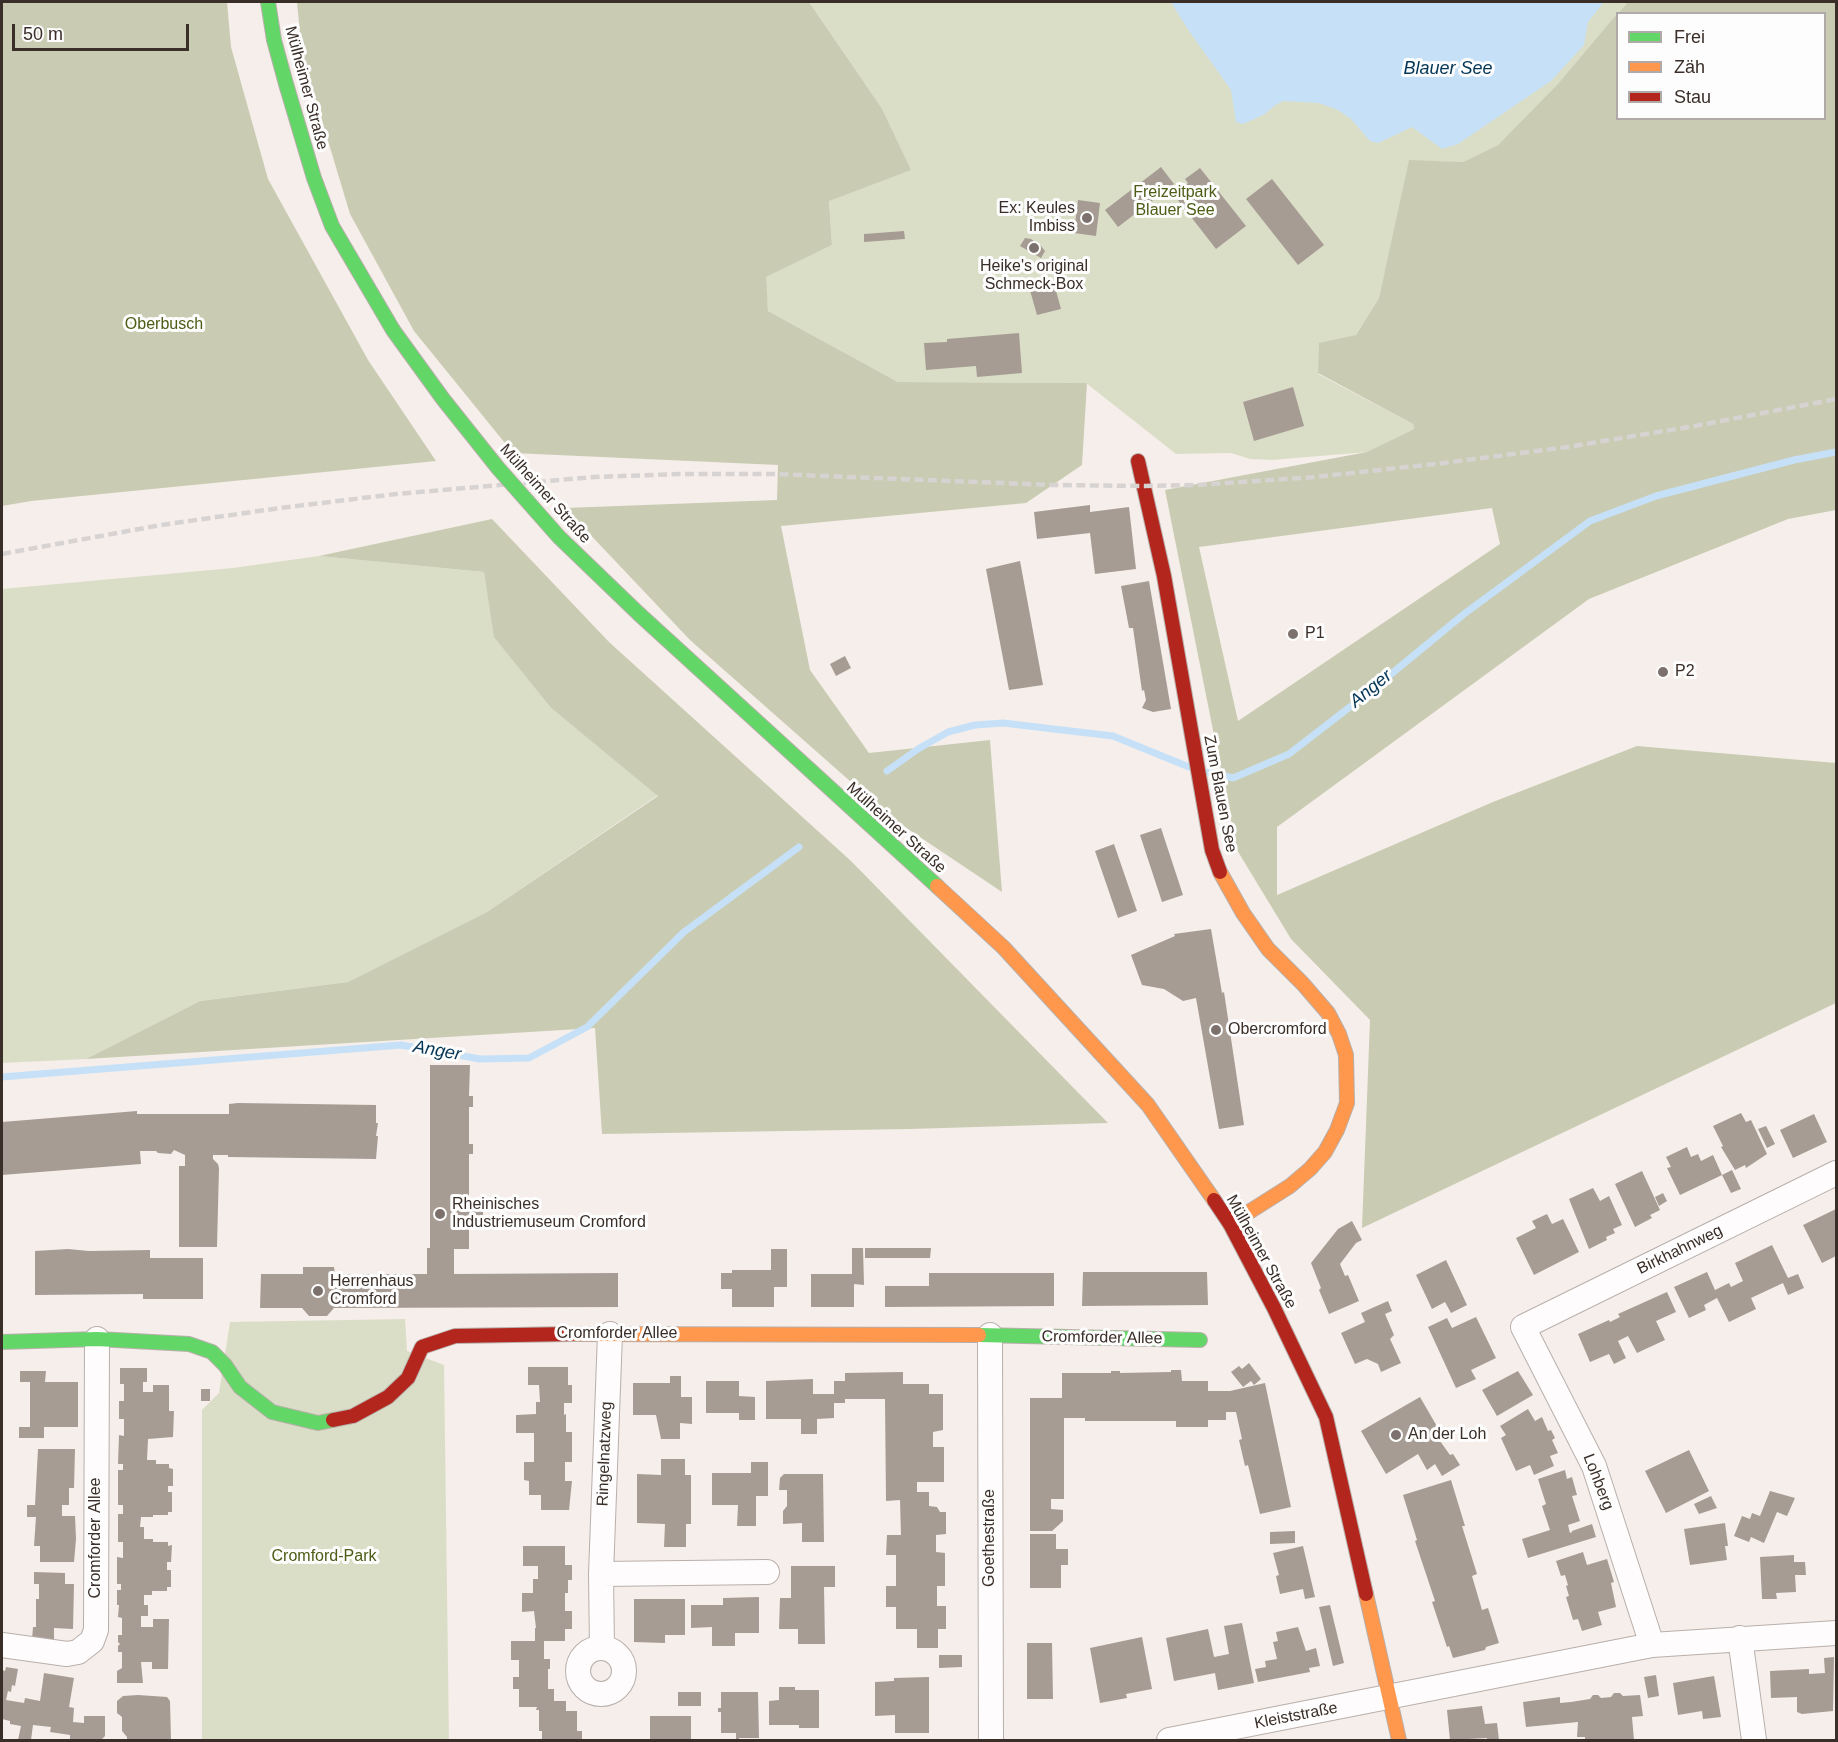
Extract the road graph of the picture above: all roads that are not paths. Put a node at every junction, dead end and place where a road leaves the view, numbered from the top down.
1 (268, 2) edge
2 (1138, 461) dead end
3 (1836, 1173) edge
4 (1230, 1224) junction
5 (1523, 1327) joint
6 (609, 1334) junction
7 (990, 1335) junction
8 (97, 1340) junction
9 (1200, 1340) dead end
10 (2, 1342) edge
11 (767, 1572) dead end
12 (601, 1574) junction
13 (1836, 1633) edge
14 (1740, 1638) junction
15 (2, 1645) edge
16 (1652, 1645) junction
17 (602, 1648) dead end
18 (1389, 1698) junction
19 (991, 1740) edge
20 (1169, 1740) edge
21 (1399, 1740) edge
22 (1754, 1740) edge

1 - 4 street, Mülheimer Straße, bridge
2 - 4 street, Zum Blauen See
3 - 5 street, Birkhahnweg
4 - 18 street, Mülheimer Straße
5 - 16 street, Lohberg
6 - 7 street, Cromforder Allee
6 - 8 street, Cromforder Allee
6 - 12 street, Ringelnatzweg
7 - 9 street, Cromforder Allee
7 - 19 street, Goethestraße
8 - 10 street, Cromforder Allee
8 - 15 street, Cromforder Allee
11 - 12 street
12 - 17 street, Ringelnatzweg
13 - 14 street
14 - 16 street
14 - 22 street
16 - 18 street
18 - 20 street, Kleiststraße
18 - 21 street, Mülheimer Straße

